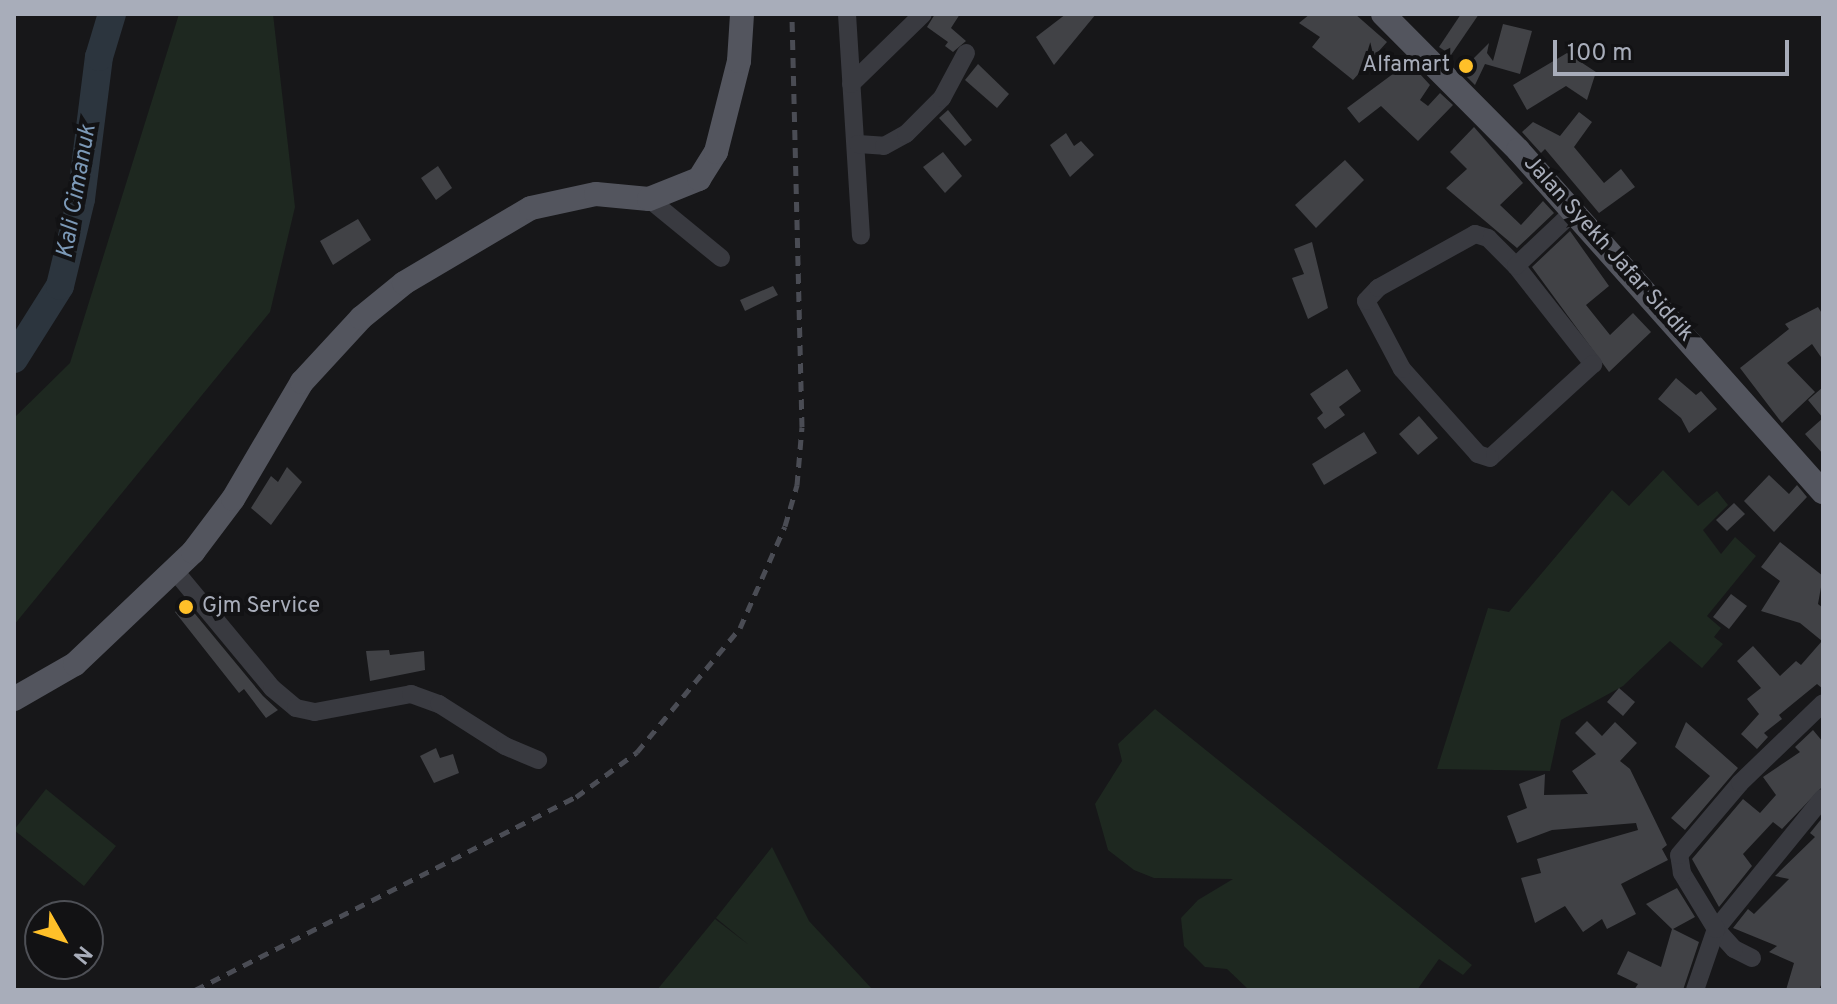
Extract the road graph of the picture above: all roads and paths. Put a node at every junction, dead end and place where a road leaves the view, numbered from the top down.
1 (742, 14) edge
2 (847, 14) edge
3 (923, 14) edge
4 (1383, 14) edge
5 (966, 53) dead end
6 (851, 84) junction
7 (858, 144) junction
8 (649, 199) junction
9 (1574, 211) junction
10 (861, 236) dead end
11 (721, 258) dead end
12 (1516, 266) junction
13 (1823, 492) edge
14 (175, 571) junction
15 (14, 699) edge
16 (1823, 703) edge
17 (538, 760) dead end
18 (1823, 798) edge
19 (1716, 929) junction
20 (1752, 958) dead end
21 (1695, 990) edge

1 - 8 main road
2 - 6 street
3 - 6 street
4 - 9 main road, Jalan Syekh Jafar Siddik
5 - 7 street
6 - 7 street
7 - 10 street
8 - 11 street
8 - 14 main road
9 - 12 street
9 - 13 main road, Jalan Syekh Jafar Siddik
12 - 12 street
14 - 15 main road
14 - 17 street
16 - 19 street
18 - 19 street
19 - 20 street
19 - 21 street

